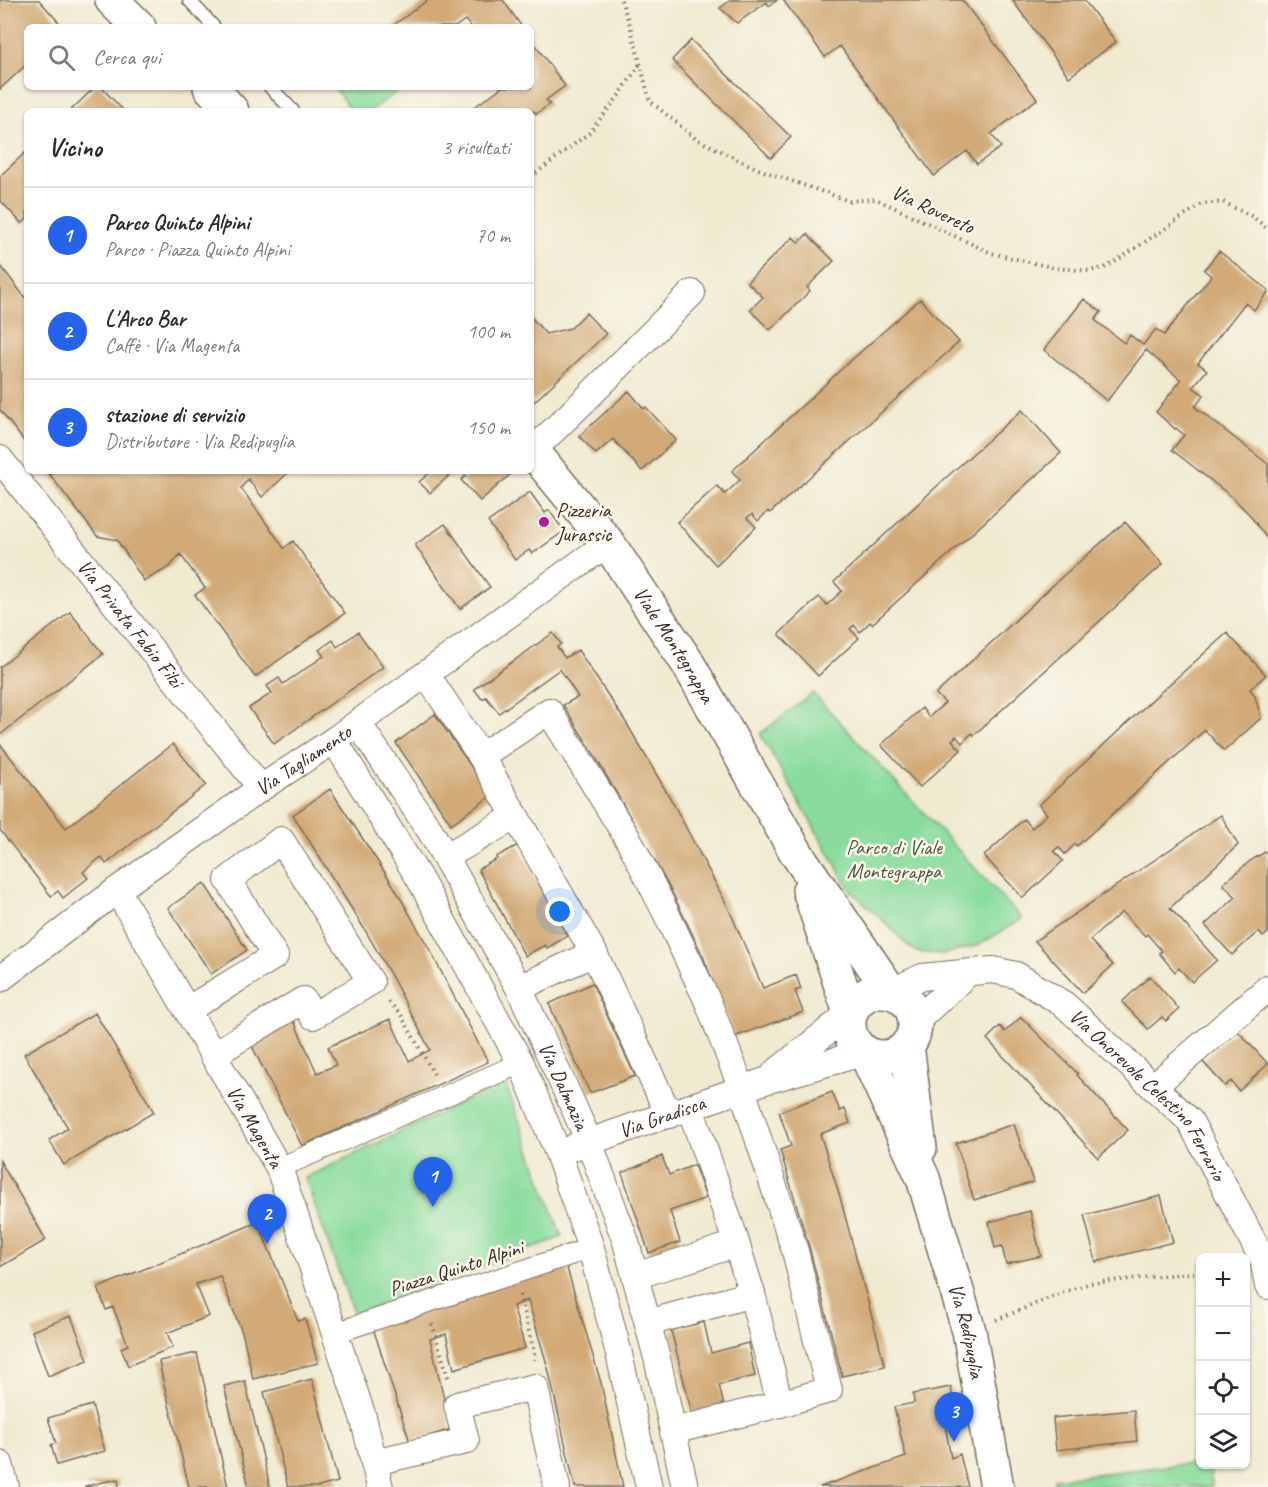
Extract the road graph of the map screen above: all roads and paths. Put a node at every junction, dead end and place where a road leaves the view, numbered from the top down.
1 (112, 0) edge
2 (134, 0) edge
3 (189, 0) edge
4 (621, 0) edge
5 (136, 24) edge
6 (155, 24) edge
7 (211, 24) edge
8 (640, 64) junction
9 (213, 90) edge
10 (273, 90) edge
11 (229, 108) edge
12 (289, 108) edge
13 (534, 175) edge
14 (1268, 229) edge
15 (692, 293) dead end
16 (534, 448) edge
17 (534, 452) edge
18 (0, 459) edge
19 (608, 543) junction
20 (426, 674) junction
21 (358, 723) junction
22 (334, 740) junction
23 (481, 756) junction
24 (261, 788) junction
25 (516, 816) junction
26 (797, 854) junction
27 (445, 857) junction
28 (117, 890) junction
29 (594, 953) junction
30 (968, 974) junction
31 (0, 979) edge
32 (371, 982) junction
33 (519, 988) junction
34 (1268, 988) edge
35 (891, 992) junction
36 (187, 1010) junction
37 (850, 1013) junction
38 (911, 1034) junction
39 (865, 1052) junction
40 (213, 1055) junction
41 (521, 1063) junction
42 (754, 1085) junction
43 (1153, 1088) junction
44 (446, 1096) junction
45 (680, 1111) junction
46 (588, 1142) junction
47 (558, 1153) junction
48 (279, 1168) junction
49 (923, 1178) junction
50 (736, 1244) junction
51 (591, 1248) junction
52 (1265, 1258) edge
53 (1196, 1272) edge
54 (515, 1274) junction
55 (635, 1276) junction
56 (1268, 1286) edge
57 (752, 1294) junction
58 (426, 1303) junction
59 (648, 1323) junction
60 (969, 1331) junction
61 (335, 1333) junction
62 (535, 1387) junction
63 (780, 1404) junction
64 (457, 1405) junction
65 (673, 1431) junction
66 (374, 1462) junction
67 (0, 1464) edge
68 (6, 1487) edge
69 (380, 1487) edge
70 (557, 1487) edge
71 (649, 1487) edge
72 (685, 1487) edge
73 (997, 1487) edge

1 - 5 main road
2 - 6 main road
3 - 7 lane
4 - 8 path, Via Rovereto
8 - 13 path
8 - 14 path, Via Rovereto
9 - 11 main road
10 - 12 lane
15 - 16 street
17 - 19 main road, Viale Montegrappa
18 - 24 street, Via Privata Fabio Filzi
19 - 20 street, Via Tagliamento
19 - 26 main road, Viale Montegrappa
20 - 21 street, Via Tagliamento
20 - 23 street
21 - 22 street, Via Tagliamento
21 - 27 street, Via Dalmazia
22 - 24 street, Via Tagliamento
22 - 41 street, Via Dalmazia
23 - 25 street
23 - 42 street
24 - 28 street, Via Tagliamento
25 - 27 street
25 - 29 street
26 - 35 main road, Viale Montegrappa
26 - 37 main road, Viale Montegrappa
27 - 33 street, Via Dalmazia
28 - 31 street, Via Tagliamento
28 - 36 street, Via Magenta
29 - 33 street
29 - 45 street
30 - 35 street, Via Onorevole Celestino Ferrario
30 - 38 street
30 - 43 street, Via Onorevole Celestino Ferrario
32 - 36 street
32 - 40 street
32 - 44 path
33 - 46 street, Via Dalmazia
34 - 43 street
35 - 37 main road
35 - 38 main road, Viale Montegrappa
36 - 40 street, Via Magenta
37 - 39 main road, Viale Montegrappa
37 - 42 street, Via Gradisca
38 - 39 main road
38 - 49 main road, Via Redipuglia
39 - 42 street, Via Gradisca
39 - 49 main road, Via Redipuglia
40 - 48 street, Via Magenta
41 - 44 street
41 - 47 street, Via Dalmazia
42 - 45 street, Via Gradisca
42 - 63 street
43 - 52 street, Via Onorevole Celestino Ferrario
44 - 48 street
45 - 46 street, Via Gradisca
45 - 50 street
46 - 47 street, Via Gradisca
46 - 55 street, Via Dalmazia
47 - 51 street, Via Dalmazia
48 - 61 street, Via Magenta
49 - 60 main road, Via Redipuglia
50 - 55 street
50 - 57 street
51 - 54 street, Piazza Quinto Alpini
51 - 71 street, Via Dalmazia
52 - 56 street, Via Onorevole Celestino Ferrario
53 - 60 path
54 - 58 street, Piazza Quinto Alpini
54 - 62 path
55 - 59 street, Via Dalmazia
57 - 59 street
57 - 63 street
58 - 61 street, Piazza Quinto Alpini
58 - 64 path
59 - 65 street, Via Dalmazia
60 - 73 main road, Via Redipuglia
61 - 66 street, Via Magenta
62 - 64 street
62 - 70 street
63 - 65 street
64 - 66 street
65 - 72 street, Via Dalmazia
66 - 69 street, Via Magenta
67 - 68 street

